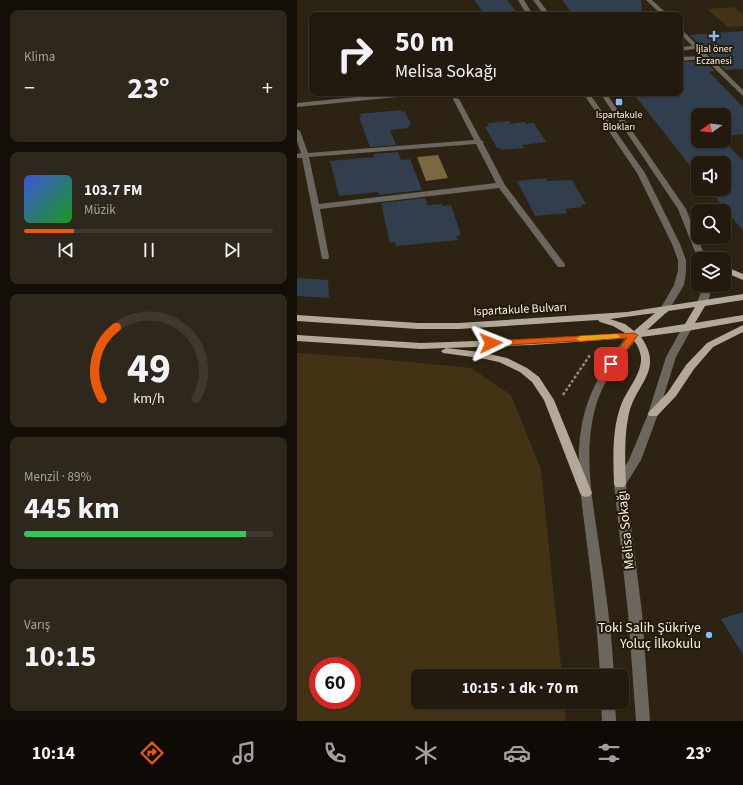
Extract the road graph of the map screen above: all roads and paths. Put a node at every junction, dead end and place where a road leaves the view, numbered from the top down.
1 (521, 0) edge
2 (536, 0) edge
3 (649, 0) edge
4 (528, 12) edge
5 (545, 12) edge
6 (662, 12) edge
7 (683, 33) edge
8 (697, 47) junction
9 (683, 49) edge
10 (707, 57) junction
11 (683, 58) edge
12 (743, 94) edge
13 (387, 96) edge
14 (588, 96) edge
15 (605, 96) edge
16 (456, 99) dead end
17 (297, 105) edge
18 (297, 131) edge
19 (480, 142) junction
20 (305, 154) junction
21 (297, 156) edge
22 (501, 184) junction
23 (316, 207) junction
24 (700, 252) edge
25 (325, 257) dead end
26 (561, 265) dead end
27 (731, 273) edge
28 (743, 277) edge
29 (706, 292) edge
30 (743, 297) edge
31 (701, 305) junction
32 (664, 311) junction
33 (297, 318) edge
34 (597, 318) junction
35 (743, 318) edge
36 (687, 328) junction
37 (743, 328) edge
38 (634, 335) junction
39 (297, 338) edge
40 (402, 345) junction
41 (590, 355) dead end
42 (563, 395) dead end
43 (653, 414) junction
44 (620, 484) junction
45 (586, 493) junction
46 (607, 669) edge
47 (608, 709) edge
48 (609, 721) edge
49 (643, 721) edge

1 - 4 street
2 - 5 street
3 - 6 street
7 - 8 street
8 - 9 street
8 - 10 street
10 - 11 street
10 - 12 street
13 - 17 street
14 - 32 street
15 - 24 street
16 - 19 street
18 - 20 street
19 - 20 street
19 - 22 street
20 - 21 street
20 - 23 street
22 - 23 street
22 - 26 street
23 - 25 street
27 - 28 main road
29 - 31 street
30 - 31 main road, Ispartakule Bulvarı
31 - 32 main road, Ispartakule Bulvarı
31 - 36 main road
32 - 34 main road, Ispartakule Bulvarı
32 - 38 main road
33 - 34 main road, Ispartakule Bulvarı
34 - 38 main road
35 - 36 main road
36 - 38 main road
36 - 43 street, Melisa Sokağı
37 - 43 main road
38 - 40 main road
38 - 44 main road
38 - 45 street
39 - 40 main road
40 - 45 main road
41 - 42 path
43 - 44 street, Melisa Sokağı
44 - 49 street, Melisa Sokağı
45 - 46 street
47 - 48 street

